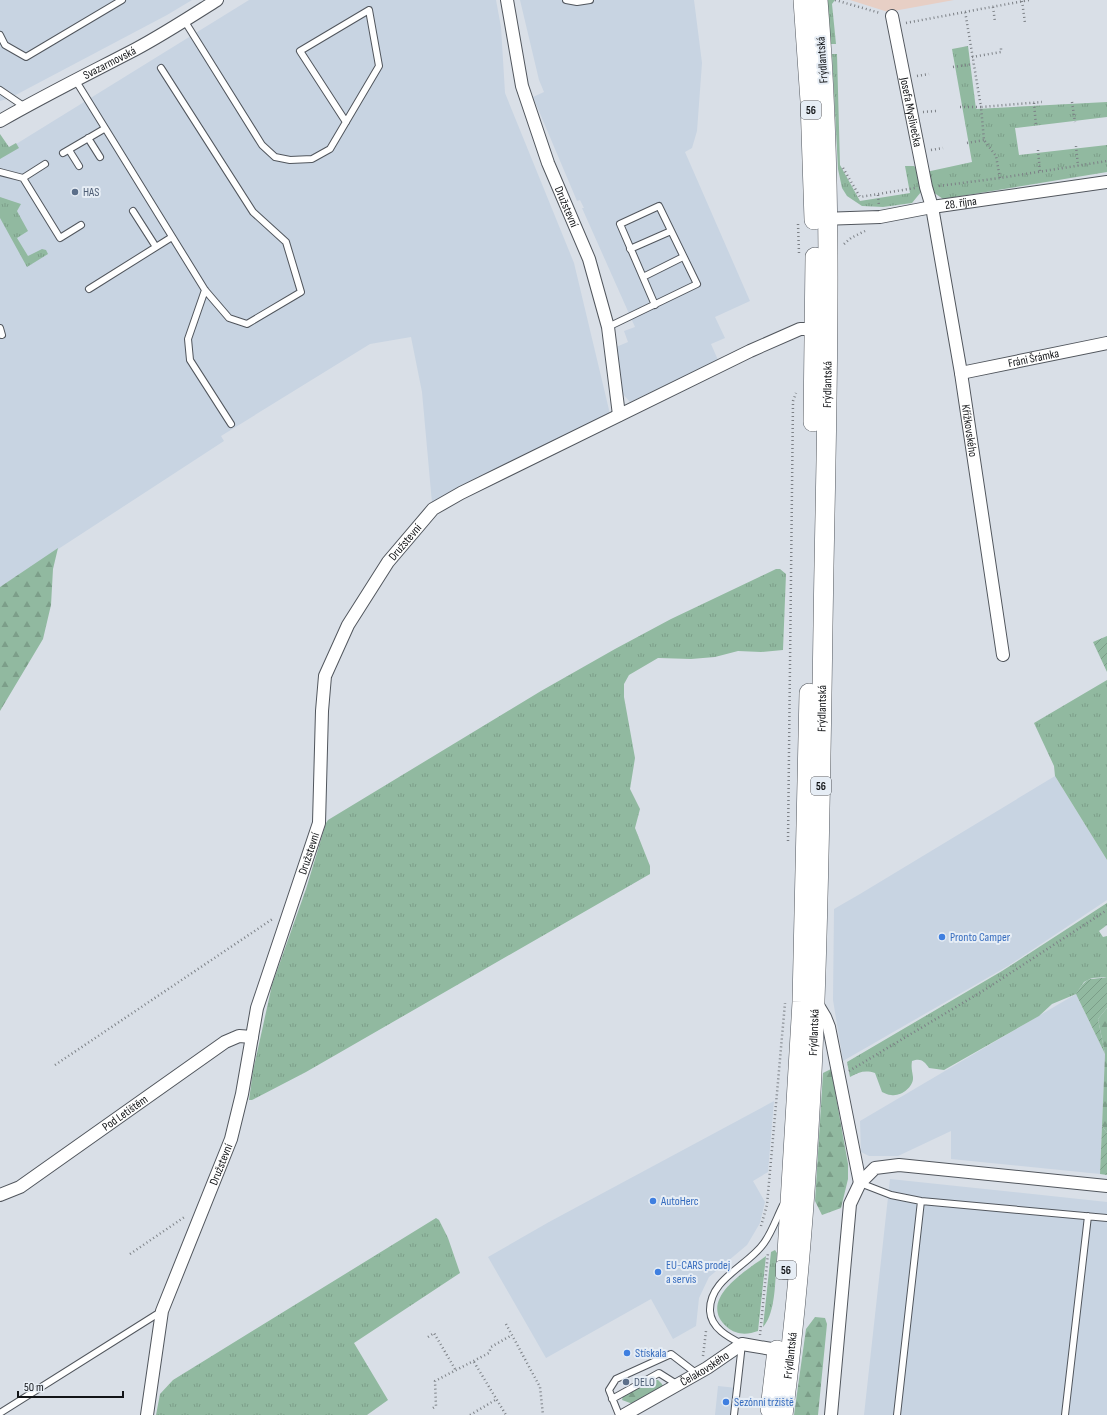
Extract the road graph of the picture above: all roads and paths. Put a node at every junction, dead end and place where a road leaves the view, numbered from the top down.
1 (122, 0) edge
2 (217, 0) edge
3 (507, 0) edge
4 (566, 0) edge
5 (590, 0) edge
6 (803, 0) edge
7 (818, 0) edge
8 (835, 0) edge
9 (1029, 0) edge
10 (1022, 2) junction
11 (993, 7) junction
12 (835, 8) dead end
13 (965, 11) junction
14 (184, 20) junction
15 (894, 20) junction
16 (995, 22) dead end
17 (1025, 23) dead end
18 (0, 35) edge
19 (1001, 46) dead end
20 (972, 57) junction
21 (974, 64) junction
22 (952, 67) dead end
23 (161, 68) dead end
24 (915, 68) dead end
25 (929, 74) dead end
26 (916, 76) junction
27 (76, 81) junction
28 (918, 83) dead end
29 (0, 90) edge
30 (1042, 102) dead end
31 (1072, 102) dead end
32 (1034, 103) junction
33 (921, 105) dead end
34 (25, 107) junction
35 (960, 107) dead end
36 (981, 107) junction
37 (936, 111) dead end
38 (923, 112) junction
39 (924, 120) dead end
40 (0, 121) edge
41 (346, 122) junction
42 (1075, 122) dead end
43 (1036, 126) dead end
44 (104, 128) junction
45 (88, 138) junction
46 (984, 140) junction
47 (929, 143) dead end
48 (967, 143) dead end
49 (1076, 146) dead end
50 (943, 148) dead end
51 (930, 150) junction
52 (1038, 150) dead end
53 (100, 157) dead end
54 (931, 157) dead end
55 (1107, 161) edge
56 (45, 164) dead end
57 (78, 166) dead end
58 (842, 166) dead end
59 (1078, 166) junction
60 (0, 172) edge
61 (1040, 172) junction
62 (23, 178) junction
63 (1000, 178) junction
64 (1107, 182) edge
65 (926, 187) junction
66 (932, 207) junction
67 (133, 211) dead end
68 (821, 219) junction
69 (81, 225) dead end
70 (671, 231) junction
71 (172, 237) junction
72 (156, 247) junction
73 (630, 249) junction
74 (683, 257) junction
75 (643, 277) junction
76 (89, 289) dead end
77 (205, 290) junction
78 (655, 304) junction
79 (608, 327) junction
80 (814, 329) junction
81 (1107, 343) edge
82 (961, 373) junction
83 (797, 389) dead end
84 (619, 415) junction
85 (231, 424) dead end
86 (1003, 655) dead end
87 (788, 846) dead end
88 (291, 906) junction
89 (1107, 910) edge
90 (786, 1000) dead end
91 (816, 1002) junction
92 (252, 1037) junction
93 (54, 1065) dead end
94 (839, 1077) junction
95 (860, 1183) junction
96 (1107, 1186) edge
97 (791, 1189) junction
98 (0, 1195) edge
99 (921, 1201) junction
100 (205, 1204) junction
101 (1088, 1216) junction
102 (1107, 1218) edge
103 (764, 1244) junction
104 (130, 1254) dead end
105 (162, 1311) junction
106 (506, 1324) dead end
107 (705, 1327) dead end
108 (706, 1331) junction
109 (512, 1335) junction
110 (712, 1336) dead end
111 (428, 1337) dead end
112 (742, 1344) junction
113 (758, 1347) junction
114 (783, 1351) junction
115 (474, 1362) junction
116 (455, 1369) junction
117 (702, 1371) junction
118 (678, 1385) junction
119 (497, 1399) junction
120 (612, 1399) junction
121 (433, 1408) dead end
122 (0, 1414) edge
123 (147, 1415) edge
124 (470, 1415) edge
125 (506, 1415) edge
126 (544, 1415) edge
127 (619, 1415) edge
128 (624, 1415) edge
129 (734, 1415) edge
130 (770, 1415) edge
131 (783, 1415) edge
132 (831, 1415) edge
133 (897, 1415) edge
134 (1065, 1415) edge

1 - 18 lane
2 - 14 street, Svazarmovská
3 - 79 street, Družstevní
4 - 5 lane
6 - 68 main road, Frýdlantská / 56
7 - 68 main road, Frýdlantská / 56
8 - 12 path
8 - 15 path
9 - 10 path
10 - 11 path
10 - 17 path
11 - 13 path
11 - 16 path
13 - 15 path
13 - 20 path
14 - 27 street, Svazarmovská
14 - 41 lane
15 - 65 street, Josefa Myslivečka
19 - 20 path
20 - 21 path
21 - 22 path
21 - 36 path
23 - 77 lane
24 - 26 path
25 - 26 path
26 - 28 path
27 - 34 street, Svazarmovská
27 - 44 lane
29 - 34 lane
30 - 32 path
31 - 42 path
32 - 36 path
32 - 43 path
33 - 38 path
34 - 40 street, Svazarmovská
35 - 36 path
36 - 46 path
37 - 38 path
38 - 39 path
41 - 41 lane
44 - 45 lane
44 - 71 lane
45 - 53 lane
45 - 57 lane
46 - 48 path
46 - 63 path
47 - 51 path
49 - 59 path
50 - 51 path
51 - 54 path
52 - 61 path
55 - 59 path
56 - 62 lane
58 - 65 path
59 - 61 path
60 - 62 lane
61 - 63 path
62 - 69 lane
63 - 65 path
64 - 66 street, 28. října
65 - 66 street, Josefa Myslivečka
66 - 68 street, 28. října
66 - 82 street, Křížkovského
67 - 72 lane
68 - 80 main road, Frýdlantská / 56
68 - 91 main road, Frýdlantská / 56
70 - 73 lane
70 - 73 lane
70 - 74 lane
71 - 72 lane
71 - 77 lane
72 - 76 lane
73 - 75 lane
74 - 75 lane
74 - 78 lane
75 - 78 lane
77 - 85 lane
78 - 79 lane
79 - 84 street, Družstevní
80 - 84 street, Družstevní
80 - 97 main road, Frýdlantská / 56
81 - 82 street, Fráni Šrámka
82 - 86 street, Křížkovského
83 - 87 path
84 - 88 street, Družstevní
88 - 92 street, Družstevní
88 - 93 path
89 - 94 path
90 - 103 path
91 - 94 street
91 - 114 main road, Frýdlantská / 56
92 - 98 street, Pod Letištěm
92 - 100 street, Družstevní
94 - 95 street
95 - 96 street
95 - 99 lane
95 - 132 street
97 - 103 lane
97 - 114 main road, Frýdlantská / 56
99 - 101 lane
99 - 133 lane
100 - 104 path
100 - 105 street, Družstevní
101 - 102 lane
101 - 134 lane
103 - 112 lane
103 - 113 path
105 - 122 lane
105 - 123 street, Družstevní
106 - 109 path
107 - 108 path
108 - 110 path
108 - 117 path
109 - 115 path
109 - 126 path
111 - 116 path
112 - 113 street, Čelakovského
112 - 117 street, Čelakovského
112 - 129 lane
113 - 114 street, Čelakovského
114 - 130 main road, Frýdlantská / 56
114 - 131 main road, Frýdlantská / 56
115 - 116 path
115 - 119 path
116 - 121 path
117 - 118 street, Čelakovského
117 - 120 lane
118 - 120 lane
118 - 128 street, Čelakovského
119 - 124 path
119 - 125 path
120 - 127 lane

